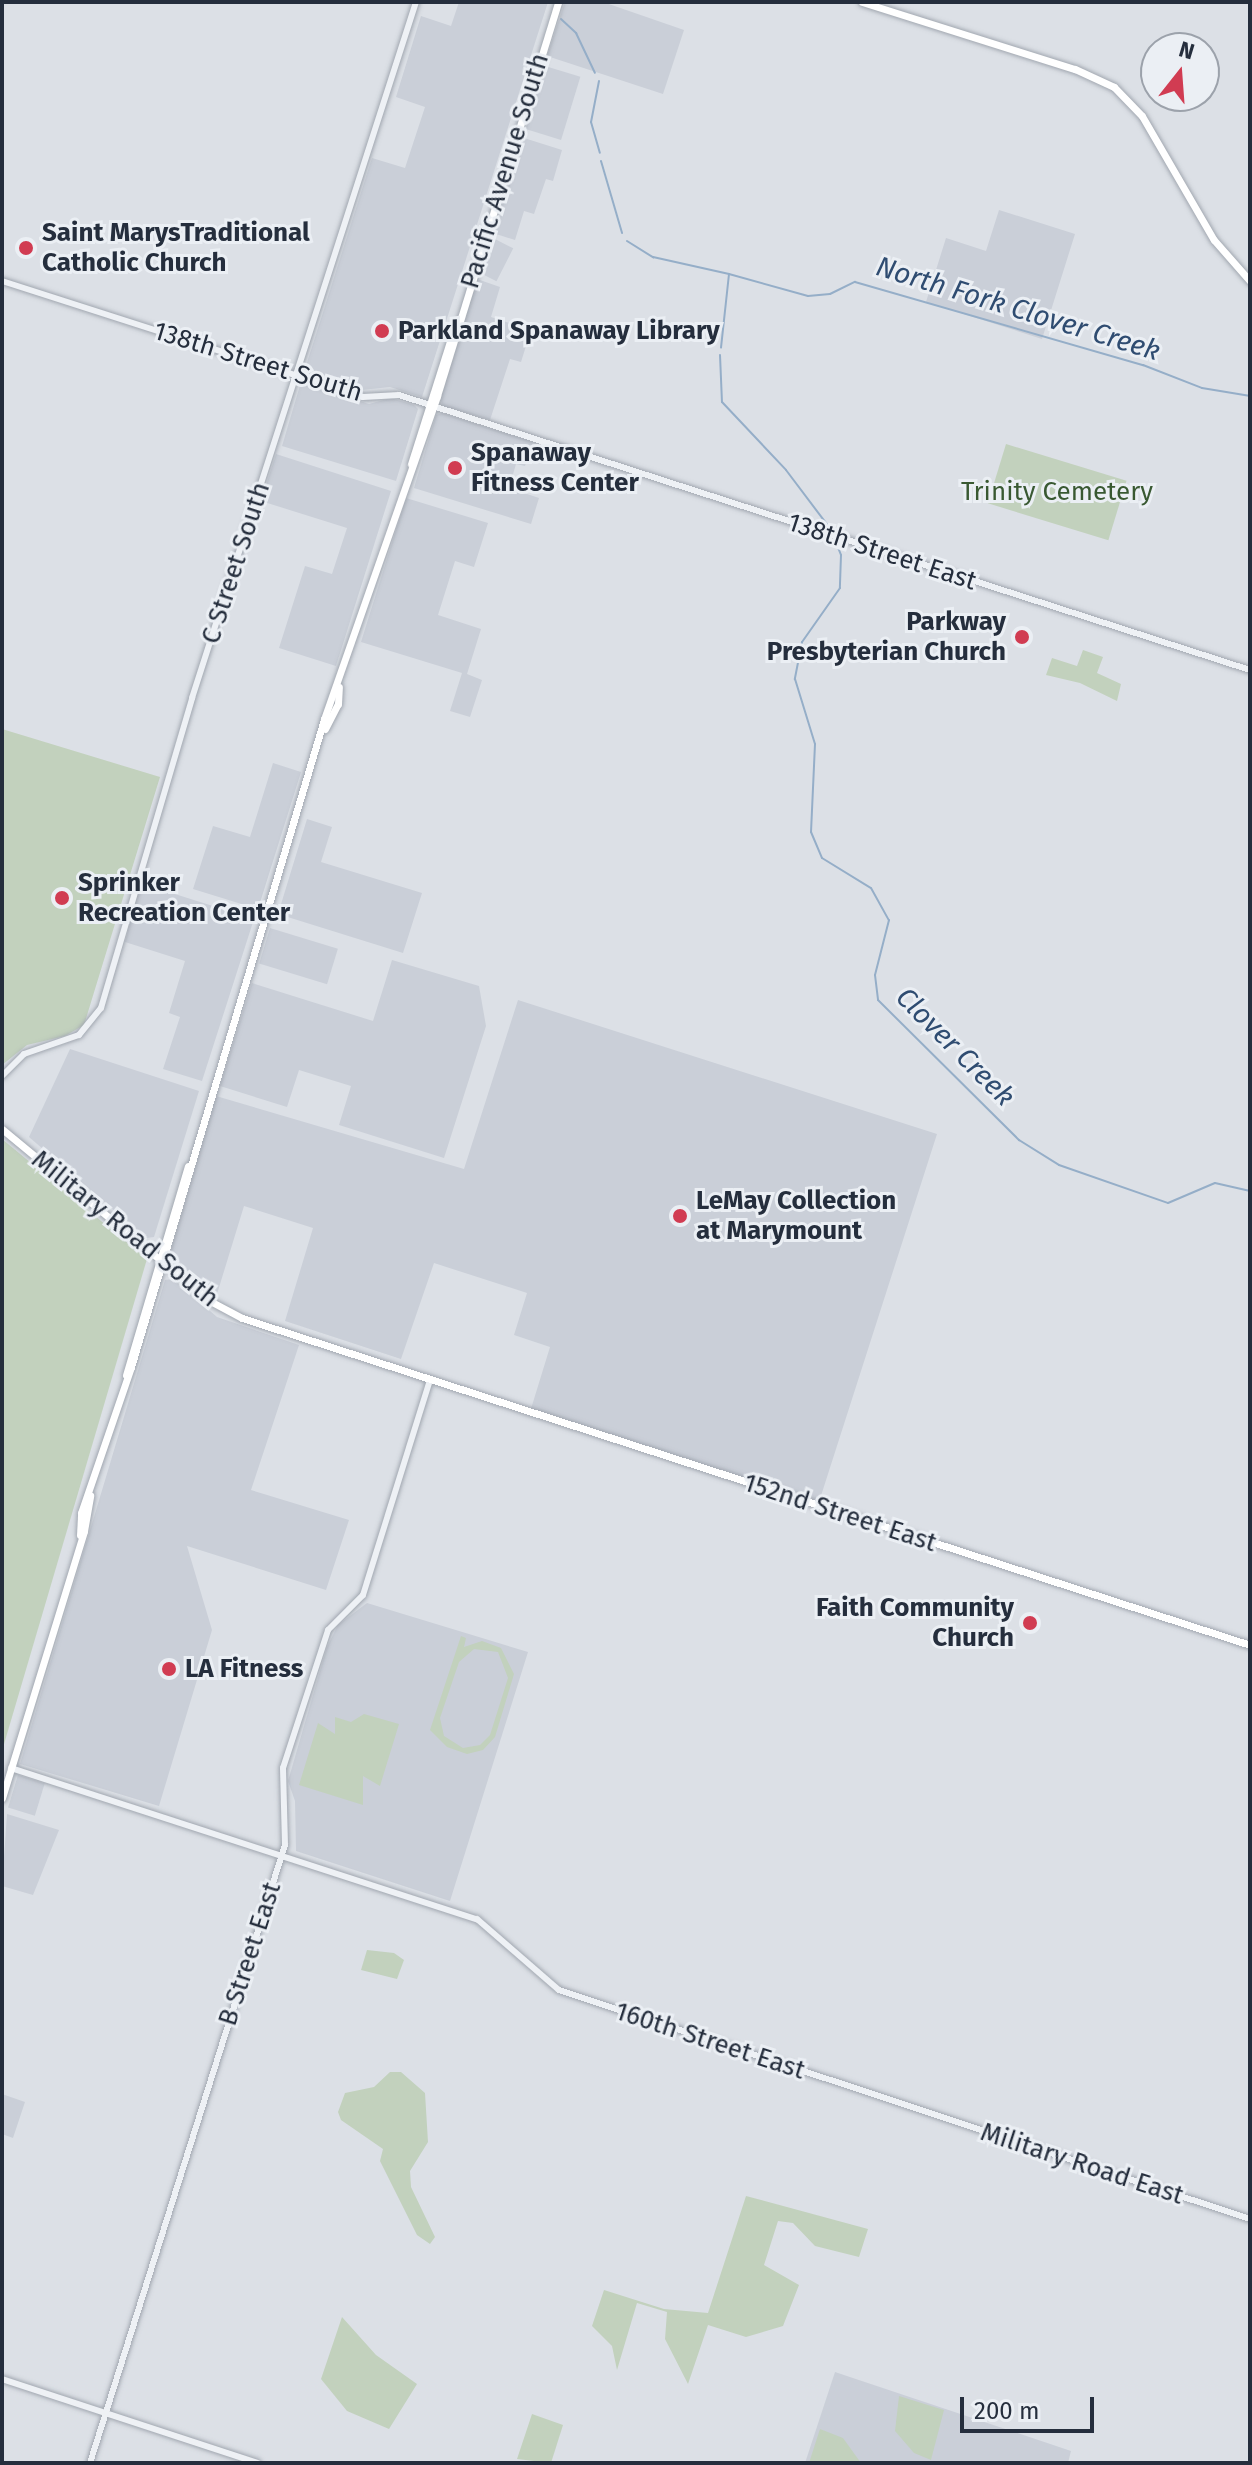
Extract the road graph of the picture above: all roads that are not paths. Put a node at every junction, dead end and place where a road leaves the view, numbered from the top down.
1 (416, 2) edge
2 (558, 2) edge
3 (862, 2) edge
4 (2, 281) edge
5 (1250, 281) edge
6 (297, 376) junction
7 (430, 406) junction
8 (560, 448) joint
9 (1250, 670) edge
10 (2, 1076) edge
11 (2, 1129) edge
12 (159, 1259) junction
13 (430, 1380) junction
14 (1250, 1645) edge
15 (11, 1768) junction
16 (2, 1798) edge
17 (282, 1856) junction
18 (915, 2109) joint
19 (1250, 2219) edge
20 (2, 2380) edge
21 (105, 2414) junction
22 (90, 2463) edge
23 (258, 2463) edge

1 - 6 street, C Street South
2 - 7 main road, Pacific Avenue South
3 - 5 main road
4 - 6 street, 138th Street South
6 - 7 street, 138th Street South
6 - 10 street, C Street South
7 - 8 street, 138th Street South
7 - 12 main road, Pacific Avenue South
8 - 9 street, 138th Street East
11 - 12 main road, Military Road South
12 - 13 main road, Military Road South
12 - 15 main road, Pacific Avenue South
13 - 14 main road, 152nd Street East
13 - 17 street, B Street East
15 - 16 main road, Pacific Avenue South
15 - 17 street, 160th Street East
17 - 18 street, 160th Street East
17 - 21 street, B Street East
18 - 19 street, Military Road East
20 - 21 street
21 - 22 street, B Street East
21 - 23 street

